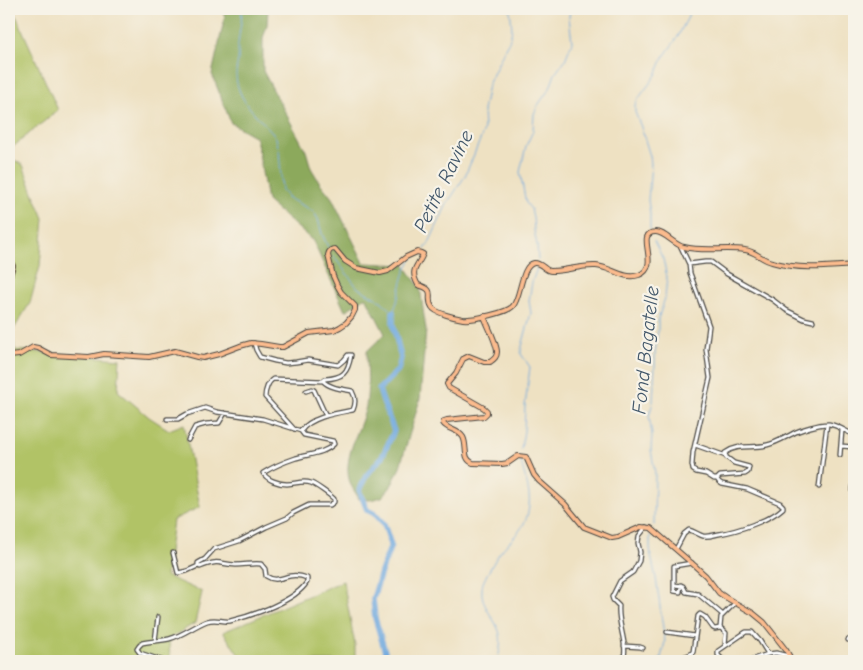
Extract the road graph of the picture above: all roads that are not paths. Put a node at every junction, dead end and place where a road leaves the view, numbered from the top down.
1 (681, 247) junction
2 (9, 261) edge
3 (689, 264) junction
4 (854, 265) edge
5 (9, 278) edge
6 (484, 316) junction
7 (813, 321) dead end
8 (254, 343) junction
9 (9, 356) edge
10 (323, 380) junction
11 (306, 391) dead end
12 (226, 413) junction
13 (326, 416) junction
14 (167, 419) dead end
15 (827, 424) junction
16 (295, 430) junction
17 (842, 430) junction
18 (301, 432) junction
19 (854, 435) edge
20 (188, 440) dead end
21 (695, 445) junction
22 (841, 446) junction
23 (854, 448) edge
24 (840, 455) dead end
25 (726, 456) junction
26 (717, 479) junction
27 (854, 483) edge
28 (818, 487) dead end
29 (854, 496) edge
30 (646, 527) junction
31 (676, 549) junction
32 (173, 553) dead end
33 (692, 564) junction
34 (198, 566) junction
35 (735, 603) junction
36 (723, 615) junction
37 (158, 617) dead end
38 (720, 628) junction
39 (667, 632) dead end
40 (695, 636) junction
41 (854, 638) edge
42 (848, 640) dead end
43 (155, 641) junction
44 (624, 646) junction
45 (725, 646) junction
46 (643, 648) dead end
47 (768, 654) junction
48 (789, 656) junction
49 (164, 661) edge
50 (623, 661) edge
51 (673, 661) edge
52 (722, 661) edge
53 (747, 661) edge
54 (792, 661) edge

1 - 3 street
1 - 4 main road
1 - 6 main road
2 - 5 main road
3 - 7 street
3 - 21 street
6 - 8 main road
6 - 30 main road
8 - 9 main road
8 - 10 street
10 - 13 street
10 - 16 street
11 - 13 street
12 - 14 street
12 - 16 street
12 - 20 street
13 - 18 street
15 - 17 street
15 - 25 street
15 - 28 street
16 - 18 street
17 - 19 street
17 - 22 street
18 - 34 street
21 - 25 street
21 - 26 street
22 - 23 street
22 - 24 street
25 - 26 street
26 - 31 street
27 - 29 street
30 - 31 main road
30 - 44 street
31 - 33 main road
32 - 34 street
33 - 35 main road
33 - 36 street
34 - 43 street
35 - 36 street
35 - 48 main road
36 - 38 street
37 - 43 street
38 - 40 street
38 - 45 street
39 - 40 street
40 - 51 street
41 - 42 street
43 - 49 street
44 - 46 street
44 - 50 street
45 - 47 street
45 - 52 street
47 - 48 street
47 - 53 street
48 - 54 main road

